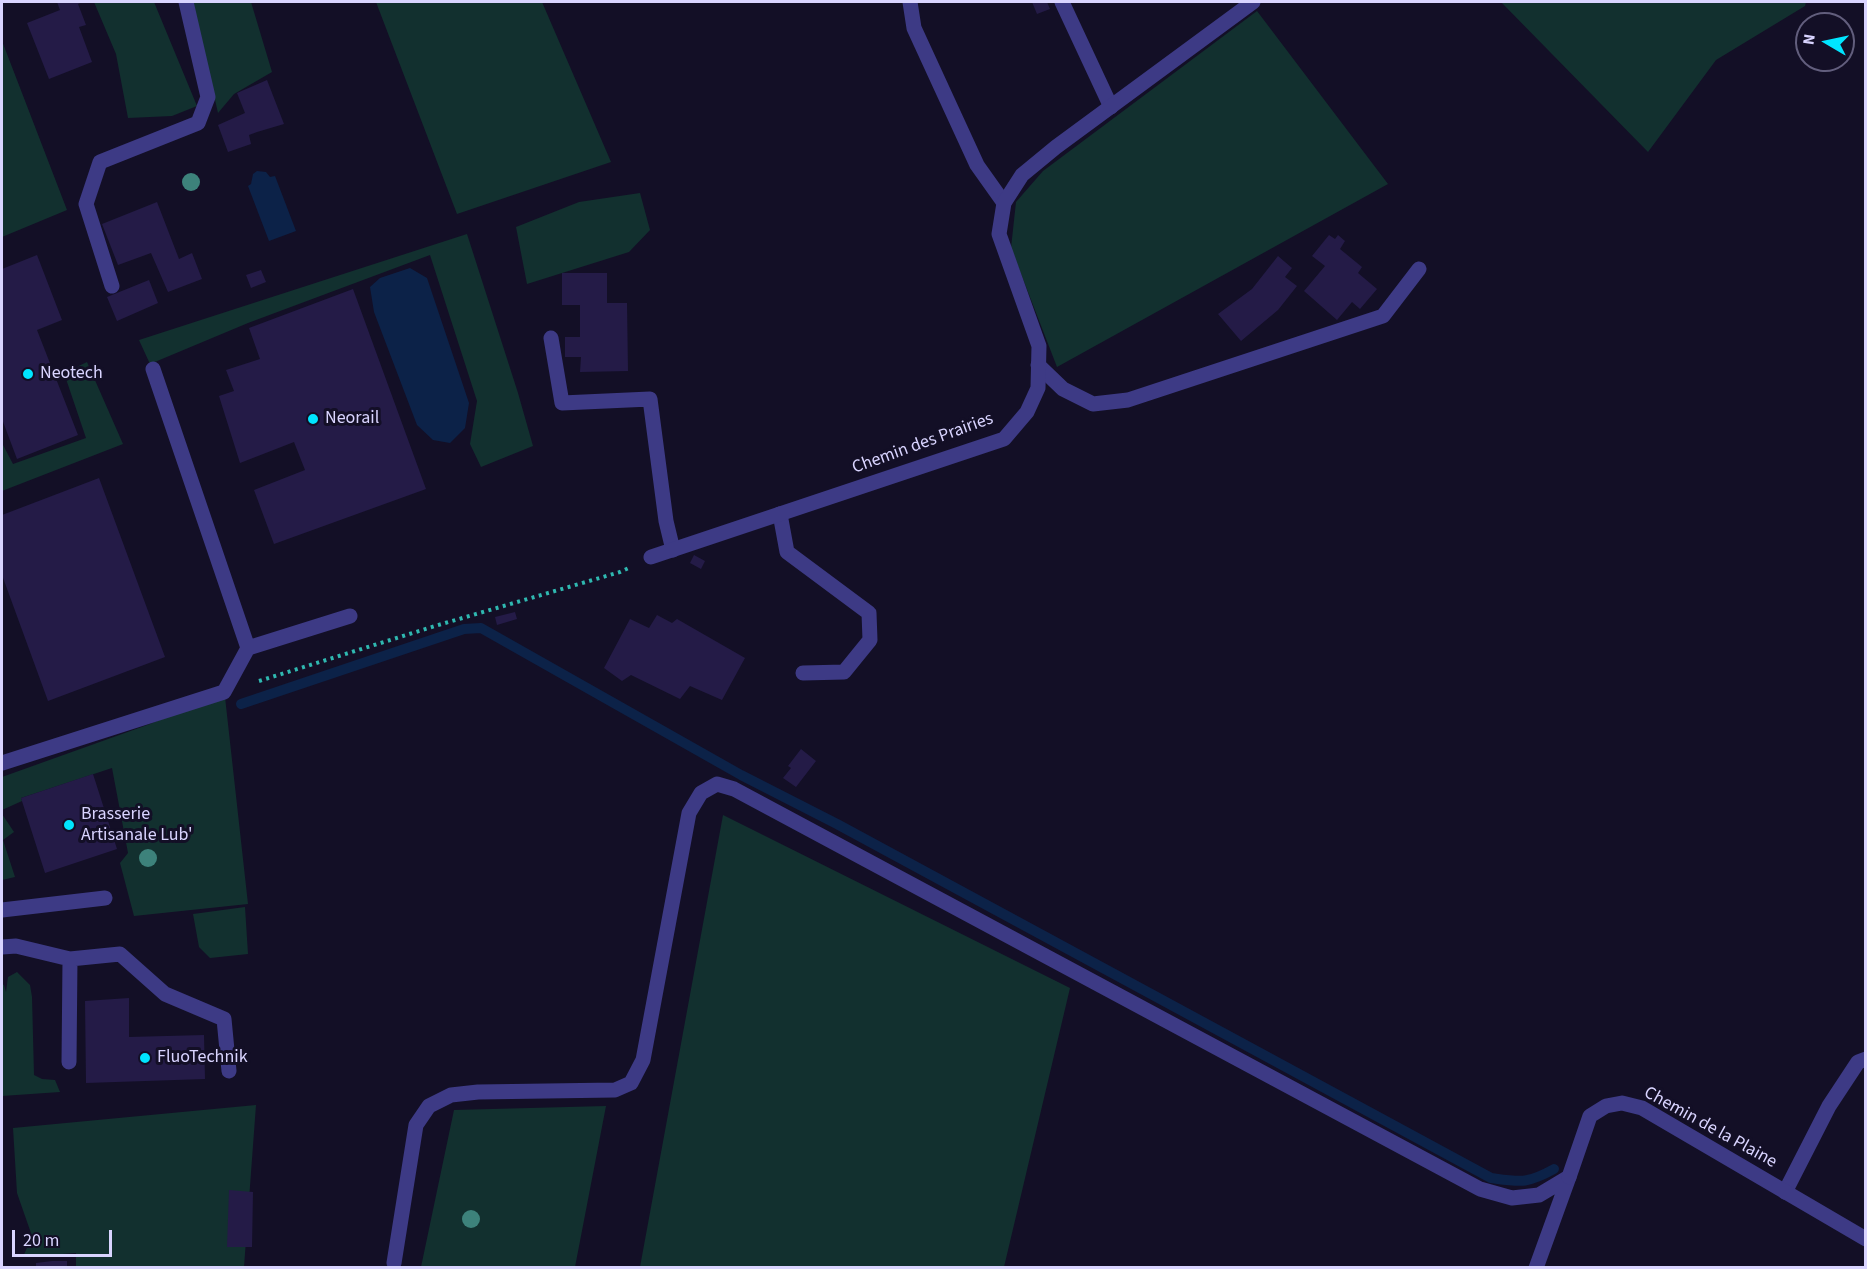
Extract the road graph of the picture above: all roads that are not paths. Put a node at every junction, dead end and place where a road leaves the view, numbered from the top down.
1 (186, 2) edge
2 (910, 2) edge
3 (1062, 2) edge
4 (1253, 2) edge
5 (1111, 106) junction
6 (1004, 203) junction
7 (1419, 269) dead end
8 (112, 286) dead end
9 (551, 338) dead end
10 (1038, 365) junction
11 (153, 369) dead end
12 (780, 514) junction
13 (673, 550) junction
14 (651, 557) road end
15 (350, 616) dead end
16 (248, 648) junction
17 (803, 673) dead end
18 (2, 763) edge
19 (105, 898) dead end
20 (2, 910) edge
21 (2, 947) edge
22 (70, 959) junction
23 (1866, 1048) edge
24 (1862, 1060) edge
25 (69, 1062) dead end
26 (229, 1071) dead end
27 (1569, 1177) junction
28 (1785, 1192) junction
29 (1866, 1239) edge
30 (394, 1263) dead end
31 (1536, 1268) edge

1 - 8 street
2 - 6 street
3 - 5 street
4 - 5 street, Chemin des Prairies
5 - 6 street, Chemin des Prairies
6 - 10 street, Chemin des Prairies
7 - 10 street
9 - 13 street
10 - 12 street, Chemin des Prairies
11 - 16 street
12 - 13 street, Chemin des Prairies
12 - 17 street
13 - 14 street, Chemin des Prairies
15 - 16 street
16 - 18 street
19 - 20 street
21 - 22 street
22 - 25 street
22 - 26 street
23 - 24 street
24 - 28 street
27 - 28 street, Chemin de la Plaine
27 - 30 street
27 - 31 street, Chemin de la Plaine
28 - 29 street, Chemin de la Plaine

